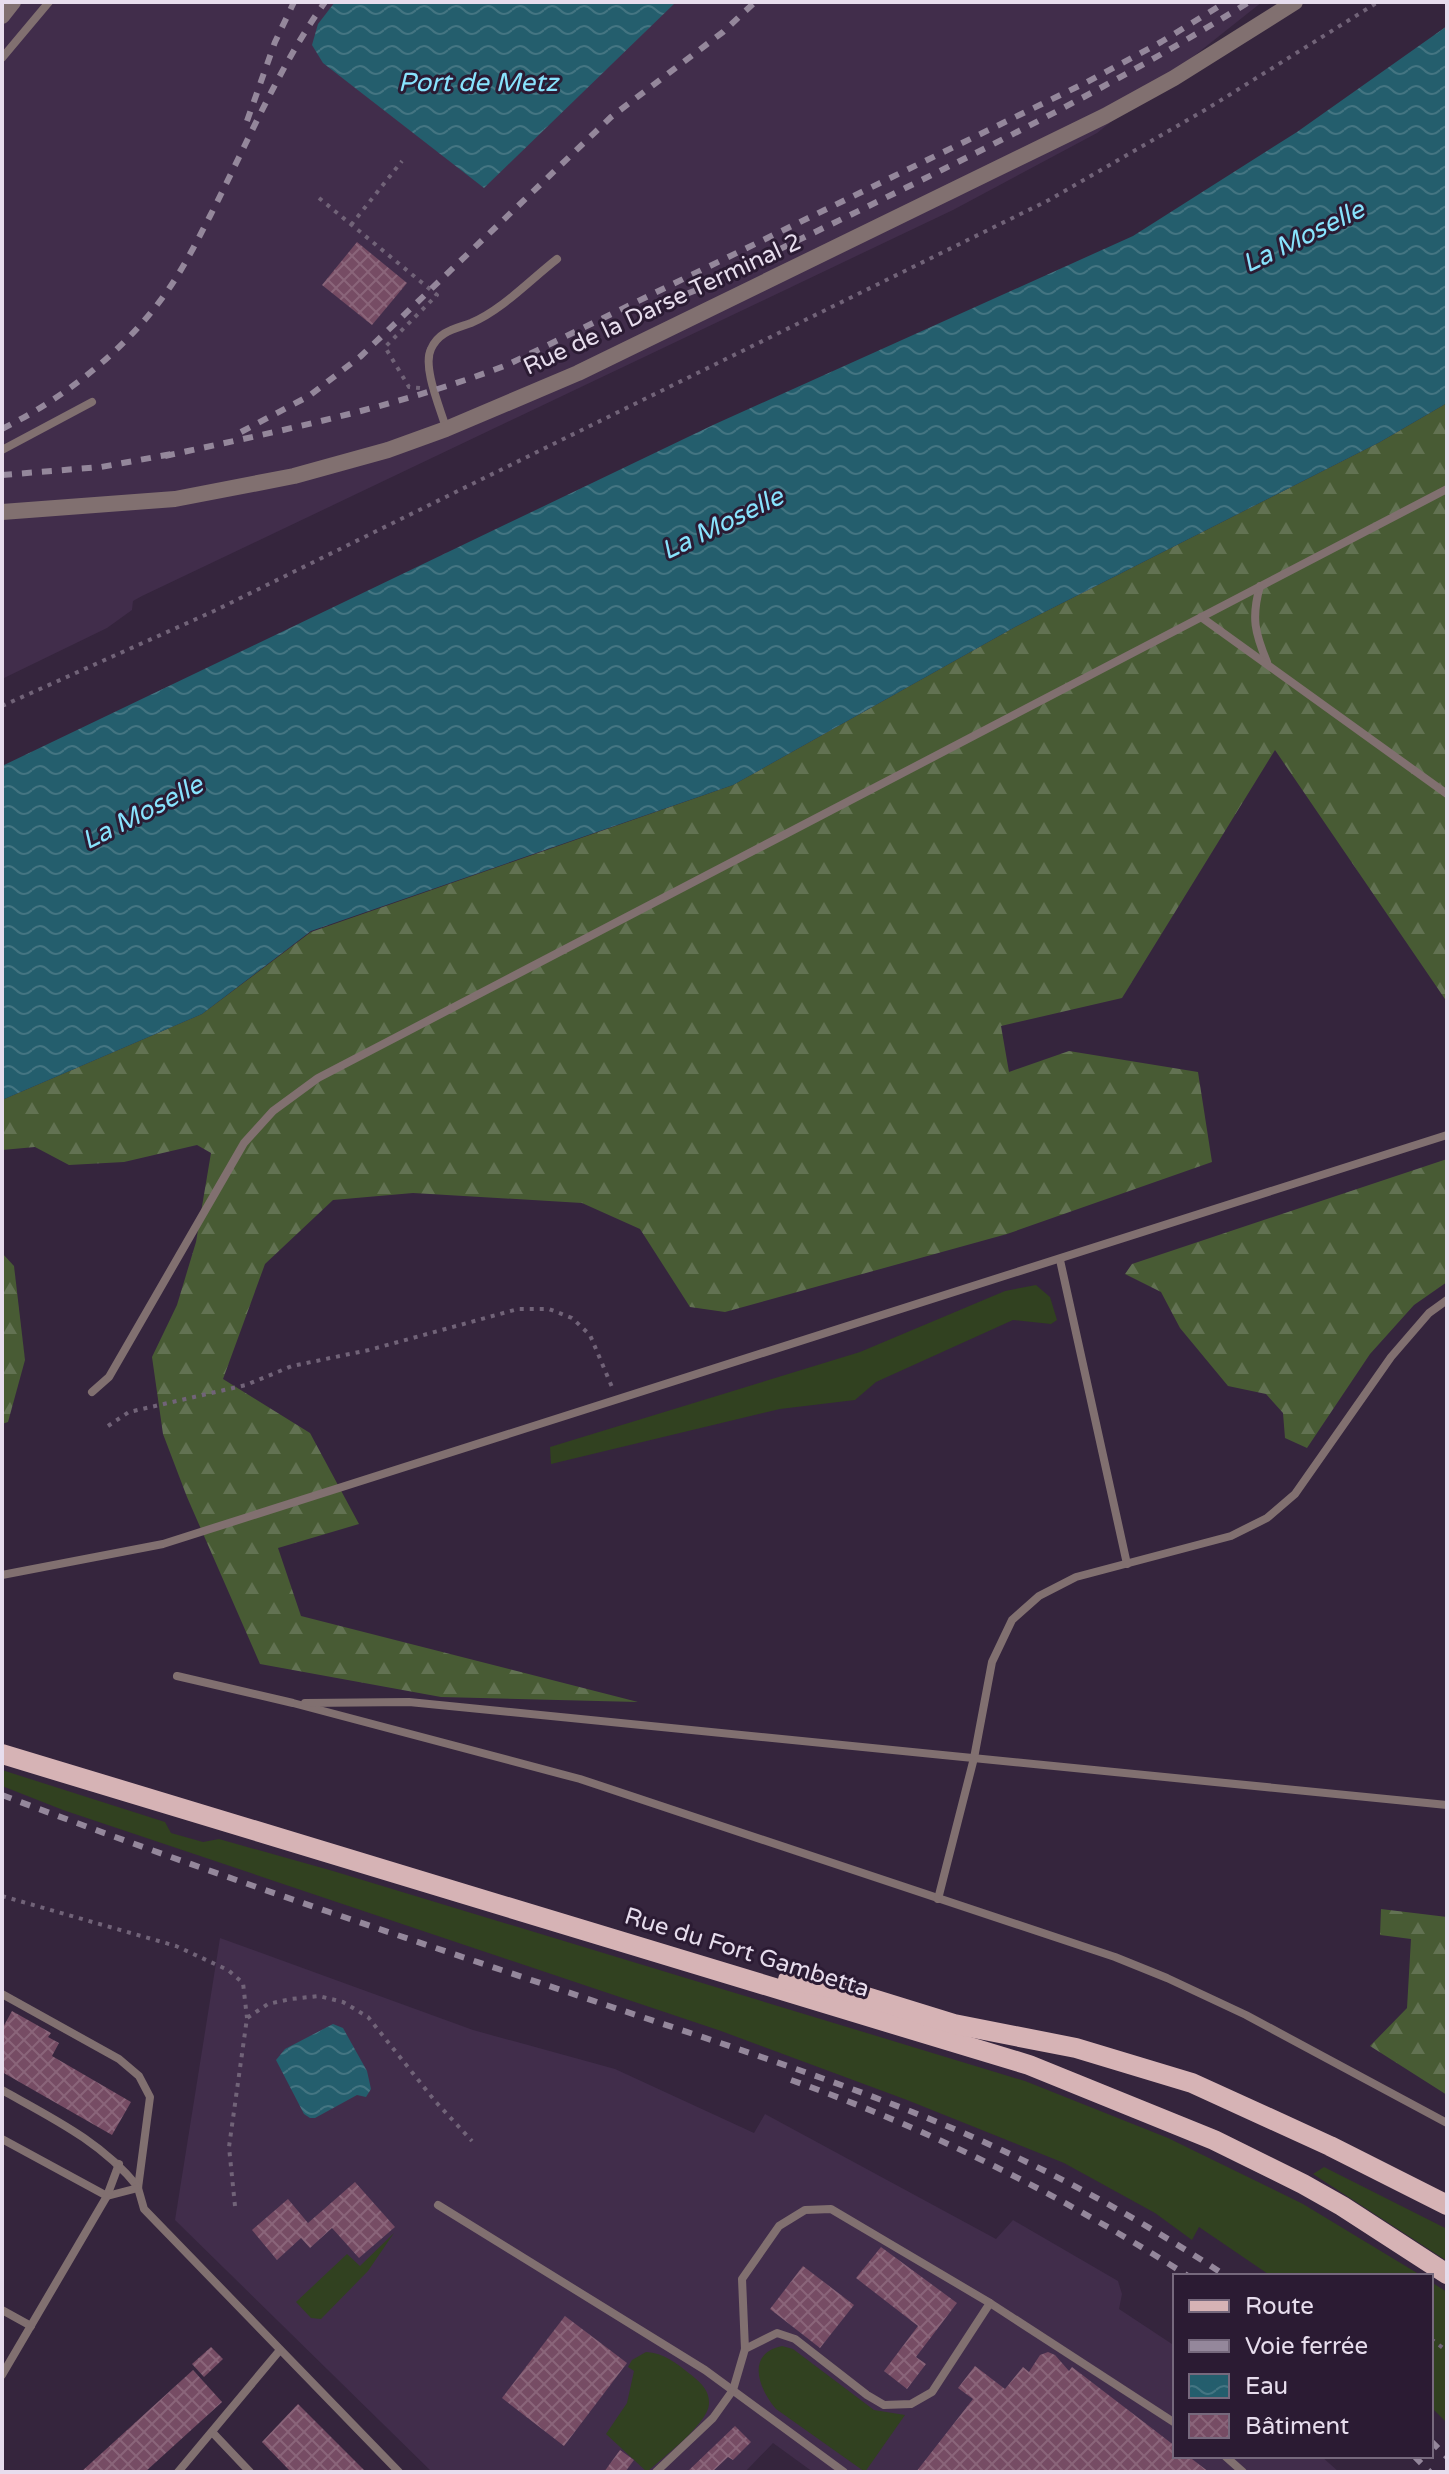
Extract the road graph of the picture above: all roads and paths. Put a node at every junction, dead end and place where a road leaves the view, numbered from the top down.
1 (13, 2) edge
2 (49, 2) edge
3 (1295, 2) edge
4 (1378, 2) edge
5 (2, 16) edge
6 (2, 58) edge
7 (402, 161) dead end
8 (319, 198) dead end
9 (351, 225) junction
10 (557, 259) dead end
11 (434, 390) junction
12 (92, 402) dead end
13 (446, 429) junction
14 (2, 450) edge
15 (1447, 489) edge
16 (2, 512) edge
17 (1260, 586) junction
18 (1201, 617) junction
19 (1268, 665) junction
20 (2, 706) edge
21 (1447, 794) edge
22 (1447, 1135) edge
23 (1060, 1260) junction
24 (1447, 1300) edge
25 (92, 1392) dead end
26 (617, 1400) junction
27 (108, 1426) dead end
28 (1127, 1564) junction
29 (2, 1575) edge
30 (177, 1676) dead end
31 (293, 1703) junction
32 (2, 1754) edge
33 (974, 1758) junction
34 (1447, 1805) edge
35 (2, 1896) edge
36 (938, 1899) junction
37 (721, 1971) junction
38 (2, 1994) edge
39 (247, 2018) junction
40 (2, 2090) edge
41 (1447, 2123) edge
42 (2, 2139) edge
43 (472, 2141) dead end
44 (119, 2164) junction
45 (138, 2188) junction
46 (107, 2196) junction
47 (438, 2205) dead end
48 (1447, 2205) edge
49 (235, 2206) dead end
50 (1447, 2274) edge
51 (990, 2303) junction
52 (2, 2310) edge
53 (31, 2326) junction
54 (745, 2349) junction
55 (280, 2350) junction
56 (2, 2375) edge
57 (733, 2390) junction
58 (1173, 2422) edge
59 (213, 2433) junction
60 (1227, 2458) edge
61 (178, 2472) edge
62 (250, 2472) edge
63 (399, 2472) edge
64 (656, 2472) edge
65 (844, 2472) edge
66 (1243, 2472) edge

1 - 5 street
2 - 6 lane
3 - 13 street, Rue de la Darse Terminal 2
4 - 20 path
7 - 9 path
8 - 9 path
9 - 11 path
10 - 11 lane
11 - 13 lane
12 - 14 lane
13 - 16 street, Rue de la Darse Terminal 2
15 - 17 lane
17 - 18 lane
17 - 19 lane
18 - 19 lane
18 - 25 lane
19 - 21 lane
22 - 23 lane
23 - 26 lane
23 - 28 lane
24 - 28 lane
26 - 27 path
26 - 29 lane
28 - 33 lane
30 - 31 lane
31 - 33 lane
31 - 36 lane
32 - 37 main road, Rue du Fort Gambetta
33 - 34 lane
33 - 36 lane
35 - 39 path
36 - 41 lane
37 - 48 main road
37 - 50 main road, Rue du Fort Gambetta
38 - 45 lane
39 - 43 path
39 - 49 path
40 - 44 lane
42 - 46 lane
44 - 45 lane
44 - 46 lane
45 - 46 lane
45 - 55 lane
46 - 53 lane
47 - 57 lane
51 - 54 lane
51 - 54 lane
51 - 58 lane
52 - 53 lane
53 - 56 lane
54 - 57 lane
55 - 59 lane
55 - 63 lane
57 - 64 lane
57 - 65 lane
59 - 61 lane
59 - 62 lane
60 - 66 lane

